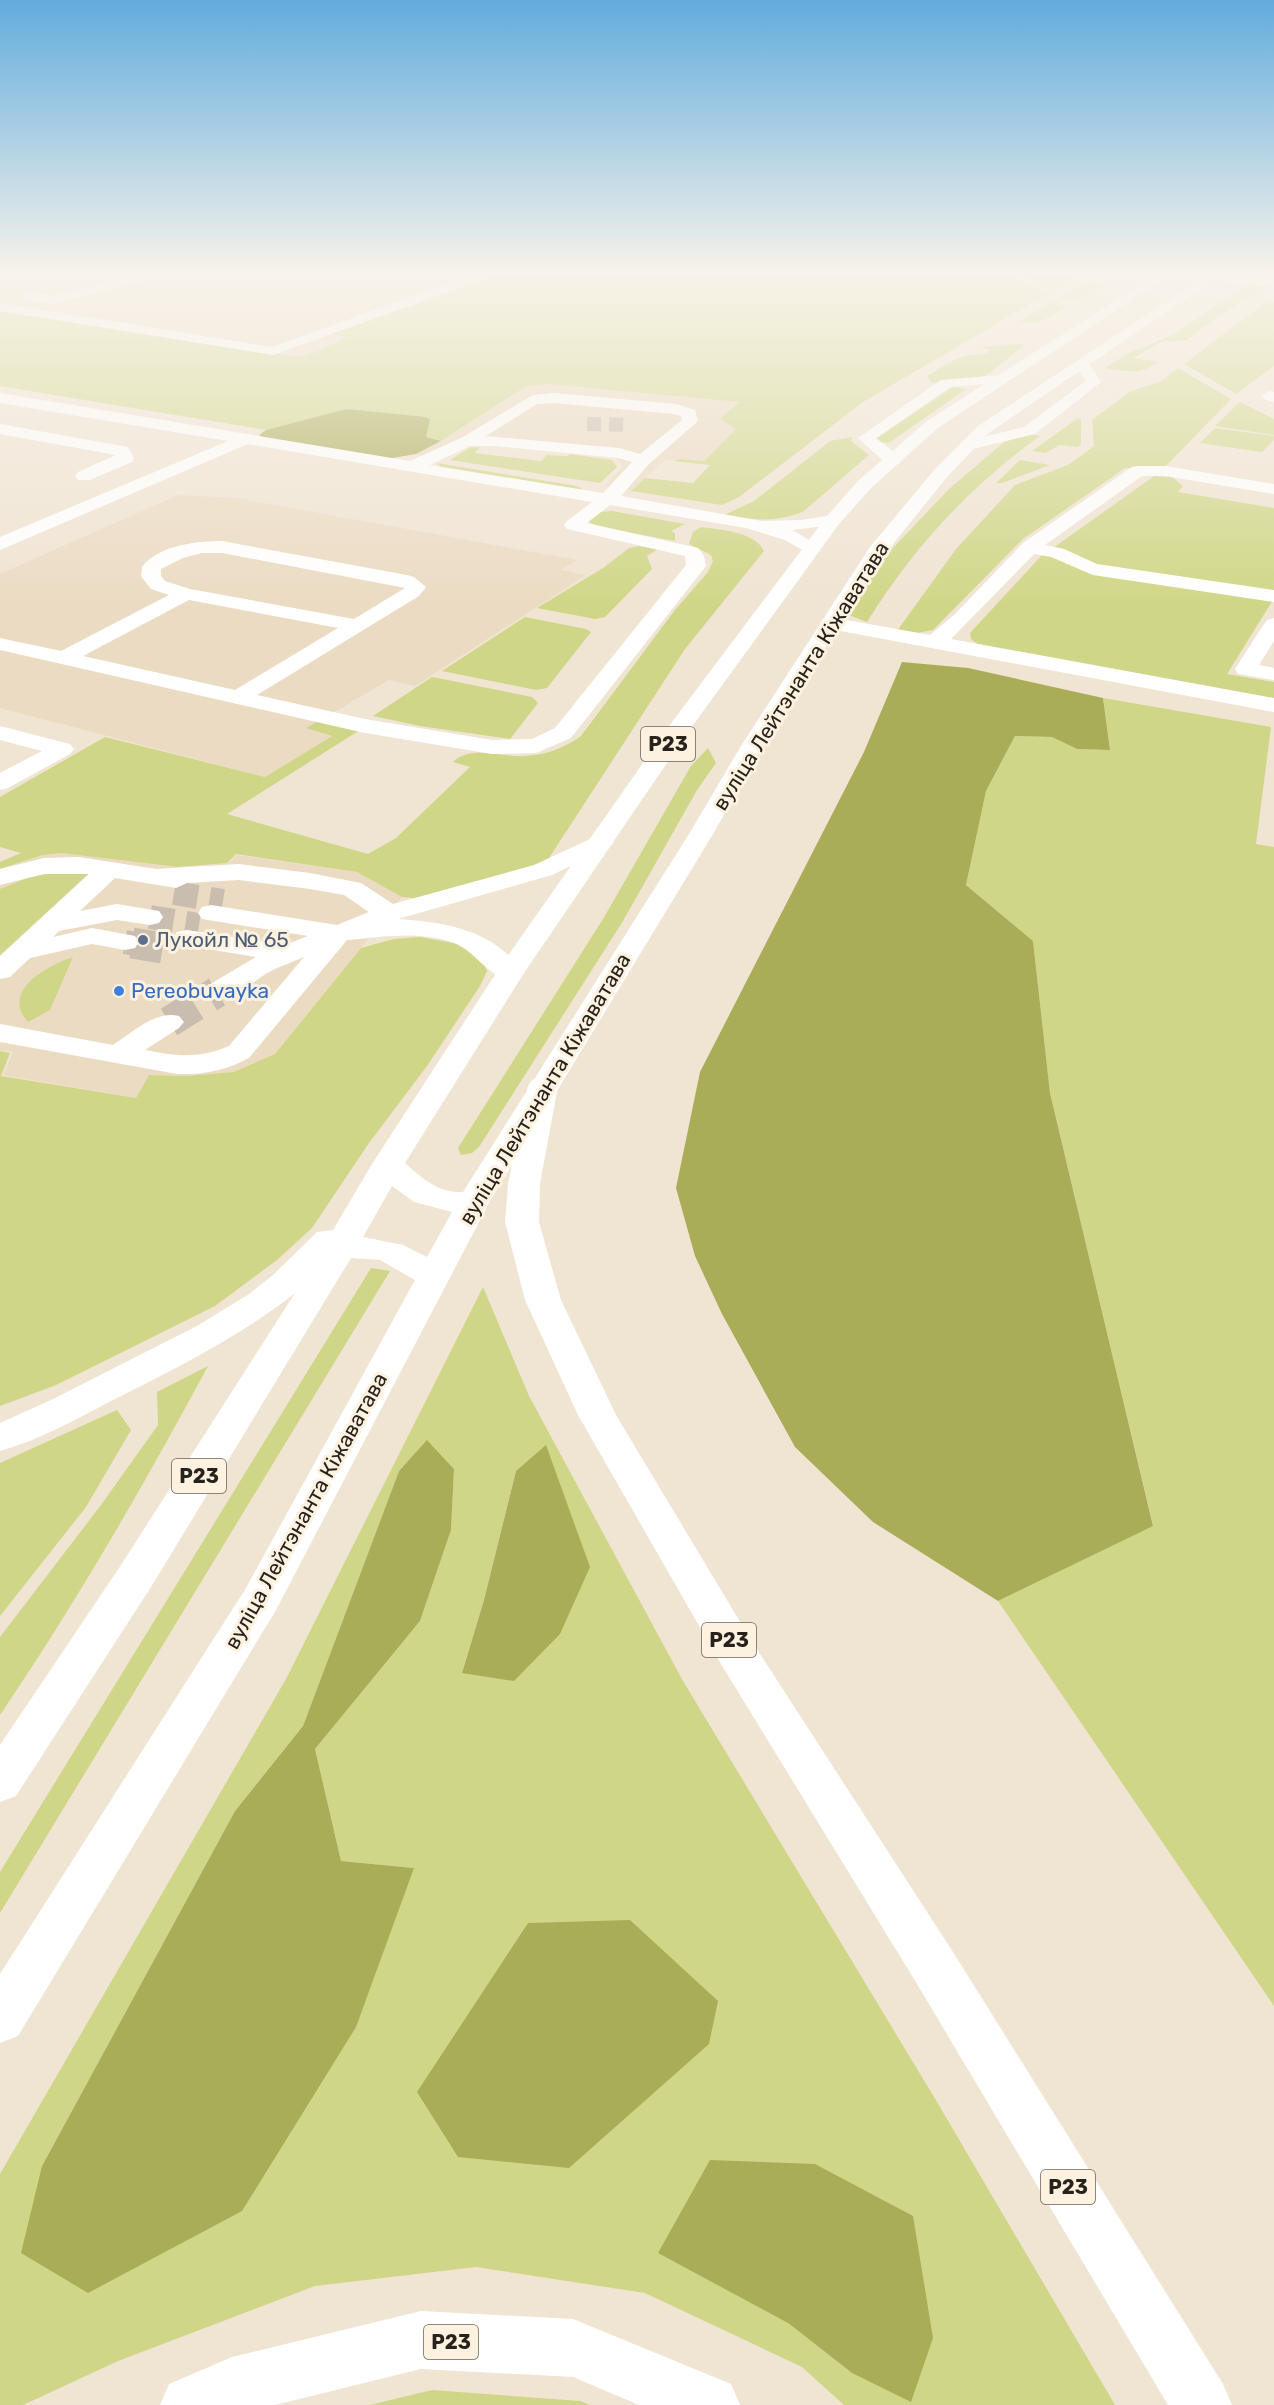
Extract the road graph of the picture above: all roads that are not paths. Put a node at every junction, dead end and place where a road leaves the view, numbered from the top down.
1 (946, 384) edge
2 (994, 384) edge
3 (1050, 384) edge
4 (1091, 384) edge
5 (0, 398) edge
6 (554, 398) junction
7 (613, 413) tunnel mouth
8 (640, 415) tunnel mouth
9 (681, 428) junction
10 (0, 429) edge
11 (651, 429) tunnel mouth
12 (565, 433) tunnel mouth
13 (542, 435) junction
14 (473, 437) junction
15 (246, 439) junction
16 (968, 445) junction
17 (649, 454) junction
18 (1200, 458) dead end
19 (893, 460) junction
20 (413, 466) junction
21 (1179, 473) junction
22 (84, 476) dead end
23 (1274, 489) edge
24 (605, 499) junction
25 (833, 520) junction
26 (749, 524) junction
27 (0, 529) edge
28 (25, 534) junction
29 (0, 544) edge
30 (1030, 547) junction
31 (810, 549) junction
32 (186, 594) junction
33 (1274, 596) edge
34 (830, 623) junction
35 (1274, 624) edge
36 (356, 626) junction
37 (934, 643) junction
38 (0, 644) edge
39 (64, 658) junction
40 (1274, 674) edge
41 (237, 698) junction
42 (1274, 705) edge
43 (0, 733) edge
44 (0, 783) edge
45 (601, 842) junction
46 (109, 870) junction
47 (153, 876) junction
48 (0, 877) edge
49 (156, 911) junction
50 (389, 913) junction
51 (205, 919) junction
52 (50, 924) junction
53 (339, 933) junction
54 (287, 954) junction
55 (261, 965) junction
56 (0, 971) edge
57 (510, 973) junction
58 (218, 992) tunnel mouth
59 (169, 1023) tunnel mouth
60 (0, 1033) edge
61 (119, 1054) junction
62 (543, 1086) junction
63 (388, 1164) junction
64 (474, 1201) junction
65 (341, 1247) junction
66 (434, 1277) junction
67 (0, 1438) edge
68 (0, 1783) edge
69 (0, 2019) edge
70 (190, 2405) edge
71 (710, 2405) edge
72 (1202, 2405) edge

1 - 19 main road
2 - 19 main road, Р23
3 - 16 main road, вуліца Лейтэнанта Кіжаватава / Р23
4 - 16 main road
5 - 15 main road
6 - 7 main road
6 - 9 main road
6 - 14 main road
8 - 9 main road
9 - 11 main road
9 - 17 main road
10 - 22 main road
12 - 13 main road
13 - 14 main road
13 - 17 main road
14 - 17 main road
14 - 20 main road
15 - 20 main road
15 - 28 main road
16 - 34 main road, вуліца Лейтэнанта Кіжаватава / Р23
17 - 24 main road
18 - 21 main road
19 - 25 main road, Р23
20 - 24 main road
21 - 23 main road
21 - 30 main road
24 - 26 main road
24 - 41 main road
25 - 26 main road
25 - 31 main road, Р23
26 - 31 main road
27 - 28 main road
28 - 29 main road
30 - 33 main road
30 - 37 main road
31 - 45 main road, Р23
32 - 36 main road
32 - 36 main road
32 - 39 main road
34 - 37 main road
34 - 62 main road, вуліца Лейтэнанта Кіжаватава / Р23
35 - 40 main road
36 - 41 main road
37 - 42 main road
38 - 39 main road
39 - 41 main road
43 - 44 main road
45 - 50 main road
45 - 57 main road, Р23
46 - 47 main road
46 - 48 main road
46 - 52 main road
47 - 49 main road
47 - 50 main road
49 - 52 main road
49 - 52 main road
49 - 52 main road
50 - 51 main road
50 - 53 main road
51 - 53 main road
51 - 53 main road
51 - 54 main road
51 - 55 main road
52 - 56 main road
53 - 54 main road
53 - 57 main road
53 - 61 main road
54 - 55 main road
55 - 58 main road
57 - 63 main road, Р23
59 - 61 main road
60 - 61 main road
62 - 64 main road, вуліца Лейтэнанта Кіжаватава / Р23
62 - 72 main road, Р23
63 - 64 main road
63 - 65 main road, Р23
63 - 67 main road, Р23
64 - 66 main road, вуліца Лейтэнанта Кіжаватава / Р23
65 - 66 main road
65 - 68 main road, Р23
66 - 69 main road, вуліца Лейтэнанта Кіжаватава / Р23
70 - 71 main road, Р23

